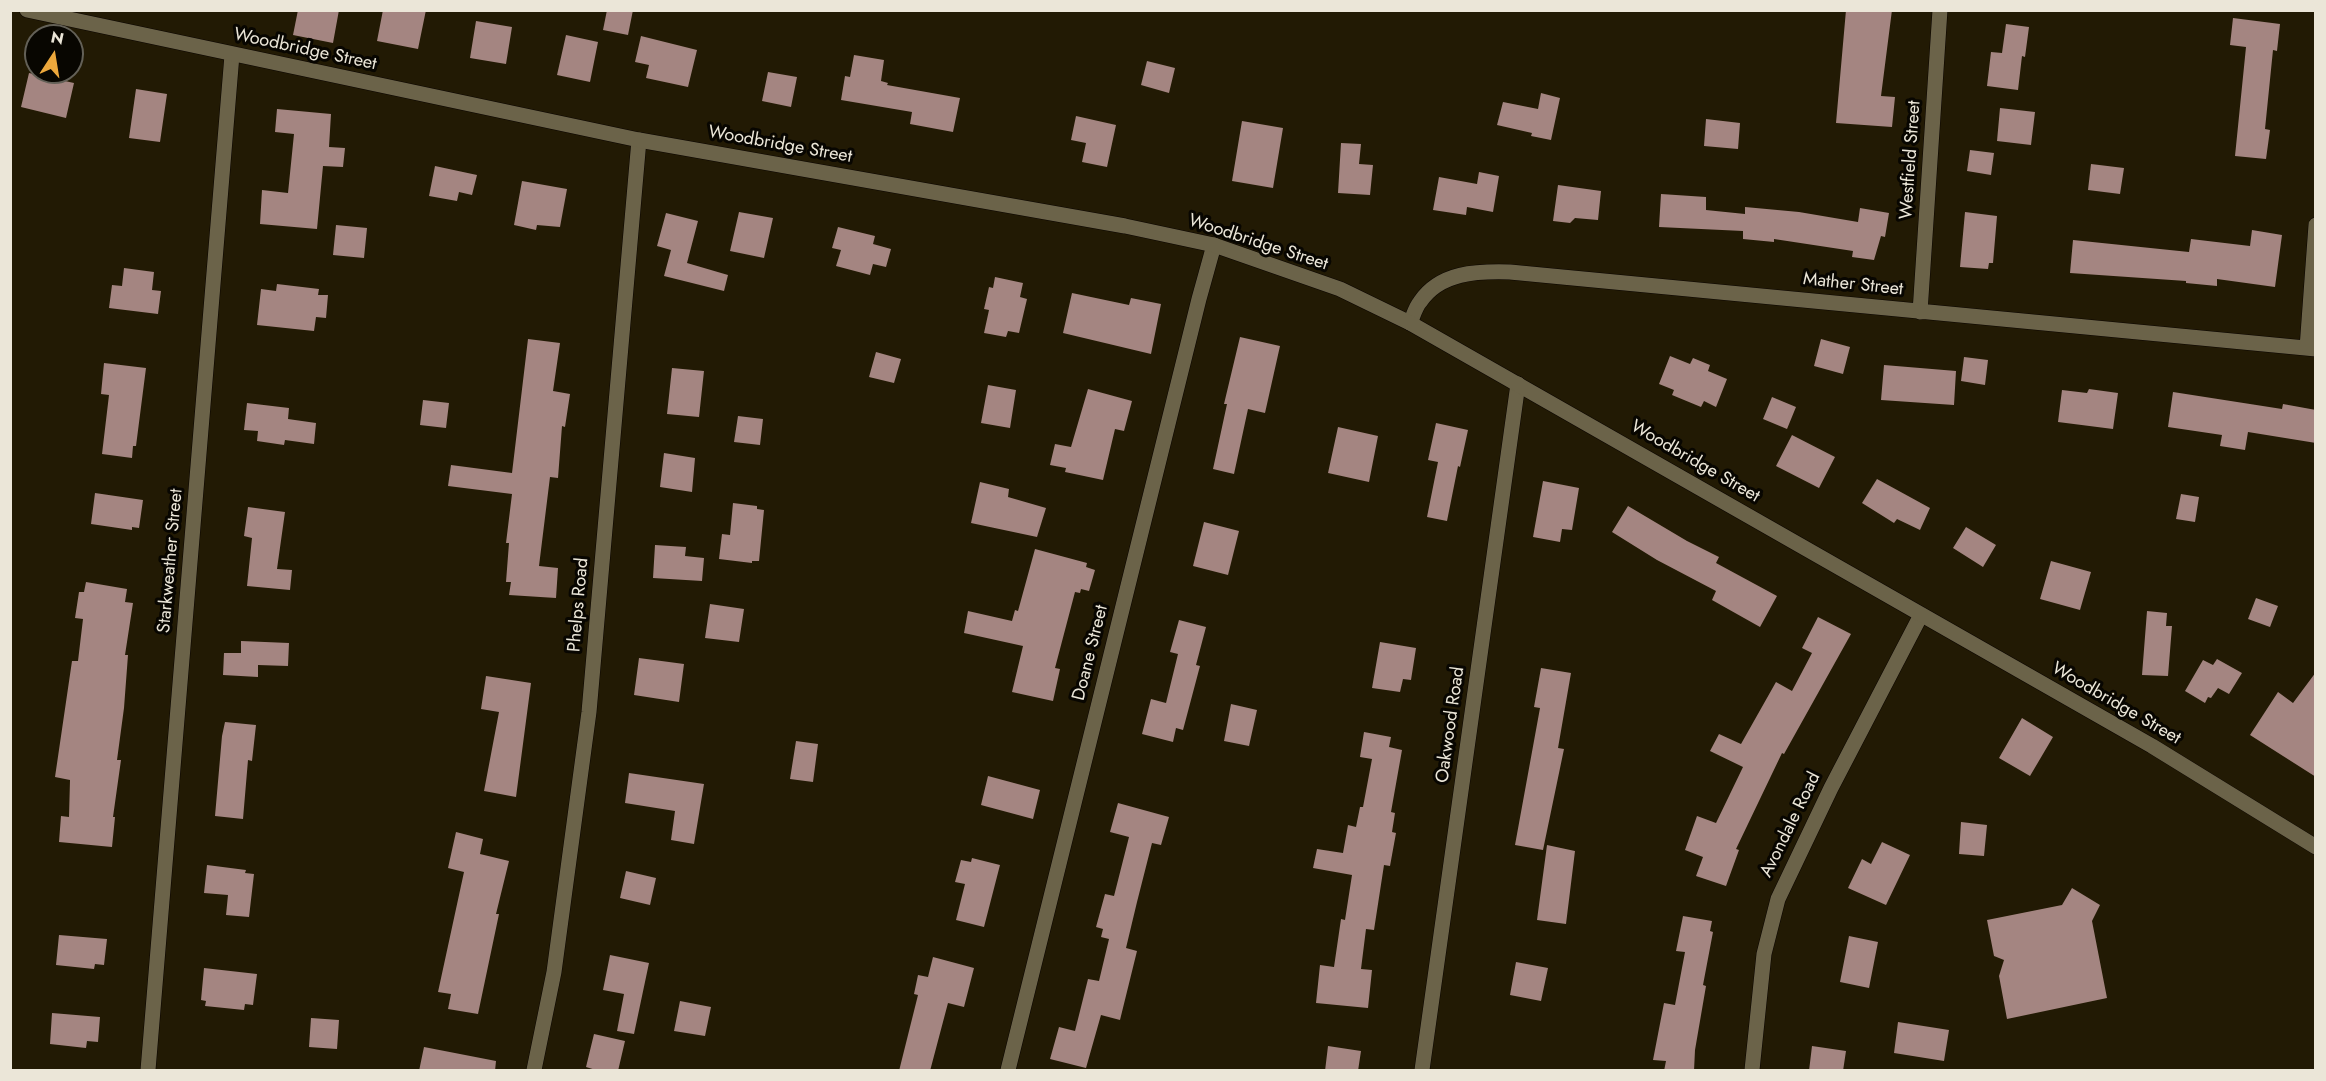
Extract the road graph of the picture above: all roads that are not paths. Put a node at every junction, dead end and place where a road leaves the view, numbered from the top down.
1 (27, 10) edge
2 (1940, 10) edge
3 (232, 54) junction
4 (639, 140) junction
5 (2316, 225) edge
6 (1214, 245) junction
7 (1920, 312) junction
8 (1410, 324) junction
9 (2311, 349) edge
10 (1518, 384) junction
11 (1921, 615) junction
12 (2316, 847) edge
13 (148, 1071) edge
14 (534, 1071) edge
15 (1008, 1071) edge
16 (1422, 1071) edge
17 (1752, 1071) edge

1 - 3 street, Woodbridge Street
2 - 7 street, Westfield Street
3 - 4 street, Woodbridge Street
3 - 13 street, Starkweather Street
4 - 6 street, Woodbridge Street
4 - 14 street, Phelps Road
5 - 9 street
6 - 8 street, Woodbridge Street
6 - 15 street, Doane Street
7 - 8 street, Mather Street
7 - 9 street, Mather Street
8 - 10 street, Woodbridge Street
10 - 11 street, Woodbridge Street
10 - 16 street, Oakwood Road
11 - 12 street, Woodbridge Street
11 - 17 street, Avondale Road

